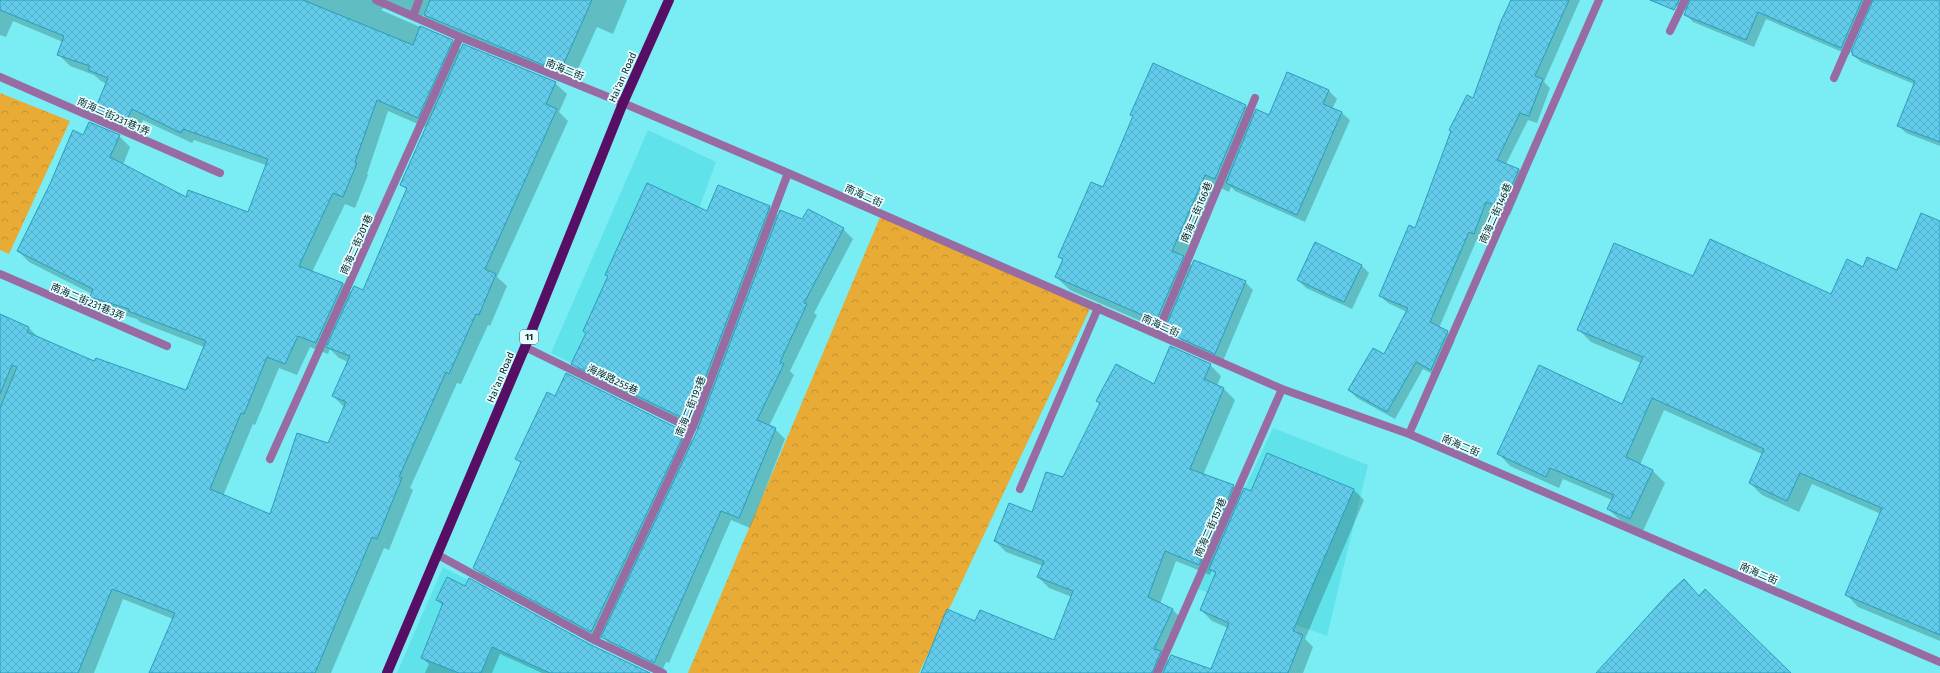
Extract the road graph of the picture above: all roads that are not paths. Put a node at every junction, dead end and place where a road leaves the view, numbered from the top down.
1 (376, 0) edge
2 (419, 0) edge
3 (669, 0) edge
4 (1600, 0) edge
5 (1685, 0) edge
6 (1868, 0) edge
7 (413, 16) junction
8 (1670, 31) dead end
9 (460, 37) junction
10 (0, 77) edge
11 (1834, 78) dead end
12 (1255, 98) dead end
13 (623, 103) junction
14 (220, 173) dead end
15 (788, 173) junction
16 (0, 274) edge
17 (1098, 308) junction
18 (1157, 334) junction
19 (167, 346) dead end
20 (525, 347) junction
21 (1282, 389) junction
22 (692, 429) junction
23 (1409, 434) junction
24 (270, 459) dead end
25 (1020, 488) dead end
26 (438, 555) junction
27 (594, 640) junction
28 (1940, 662) edge
29 (387, 673) edge
30 (663, 673) edge
31 (1157, 673) edge

1 - 7 street, 南海二街
2 - 7 street
3 - 13 main road, Hai'an Road / 11
4 - 23 street, 南海二街146巷
5 - 8 street
6 - 11 street
7 - 9 street, 南海二街
9 - 13 street, 南海二街
9 - 24 street, 南海二街201巷
10 - 14 street, 南海二街231巷1弄
12 - 18 street, 南海二街166巷
13 - 15 street, 南海二街
13 - 20 main road, Hai'an Road / 11
15 - 17 street, 南海二街
15 - 22 street, 南海二街193巷
16 - 19 street, 南海二街231巷3弄
17 - 18 street, 南海二街
17 - 25 street
18 - 21 street, 南海二街
20 - 22 street, 海岸路255巷
20 - 26 main road, Hai'an Road / 11
21 - 23 street, 南海二街
21 - 31 street, 南海二街157巷
22 - 27 street, 南海二街193巷
23 - 28 street, 南海二街
26 - 27 street
26 - 29 main road, Hai'an Road / 11
27 - 30 street

